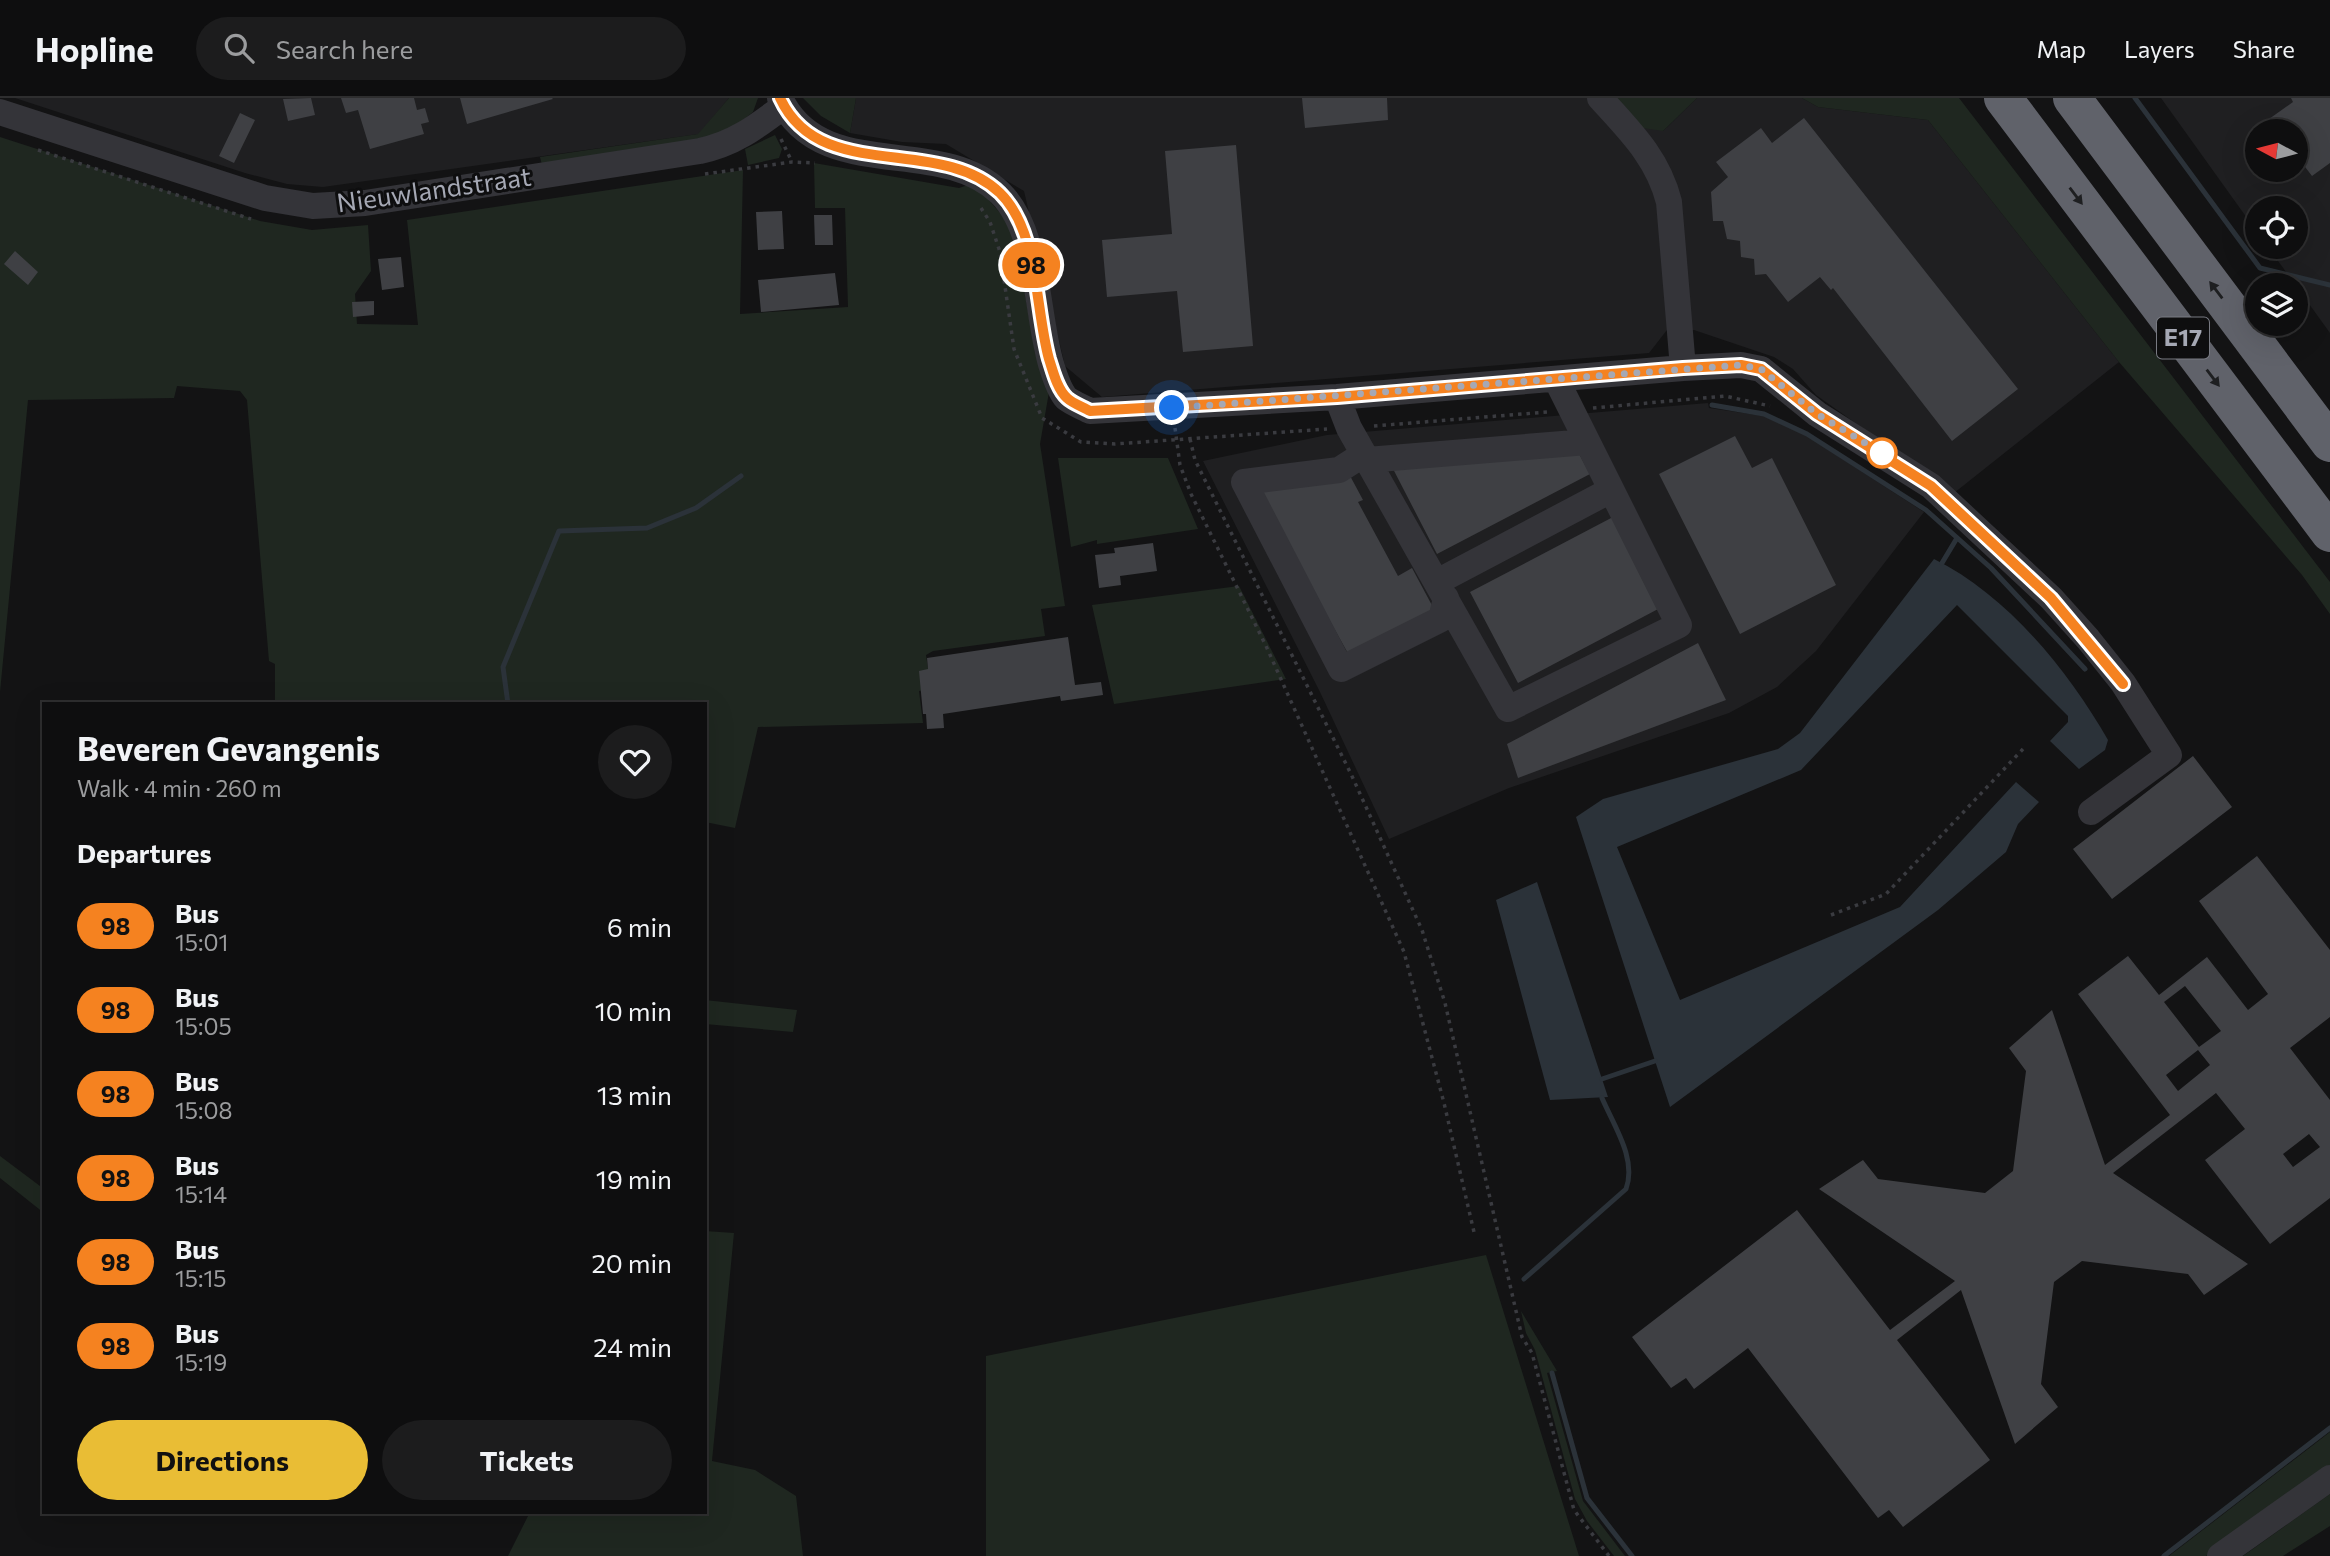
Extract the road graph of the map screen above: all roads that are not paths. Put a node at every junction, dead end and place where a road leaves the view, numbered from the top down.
1 (1600, 98) edge
2 (2003, 98) edge
3 (2072, 98) edge
4 (782, 102) edge
5 (0, 112) edge
6 (1683, 368) junction
7 (1556, 379) junction
8 (1337, 397) junction
9 (1587, 442) junction
10 (2330, 443) edge
11 (1366, 457) junction
12 (1611, 490) junction
13 (2330, 533) edge
14 (1441, 590) junction
15 (2091, 812) dead end
16 (2330, 1478) edge
17 (2220, 1556) edge

1 - 6 street
2 -> 13 highway, E17
10 -> 3 highway, E17
4 - 5 street, Nieuwlandstraat
4 - 8 street
6 - 7 street
6 - 15 street
7 - 8 street
7 - 9 street
8 - 11 street
9 - 11 street
9 - 12 street
11 - 14 street
11 - 14 street
12 - 14 street
12 - 14 street
16 - 17 street

